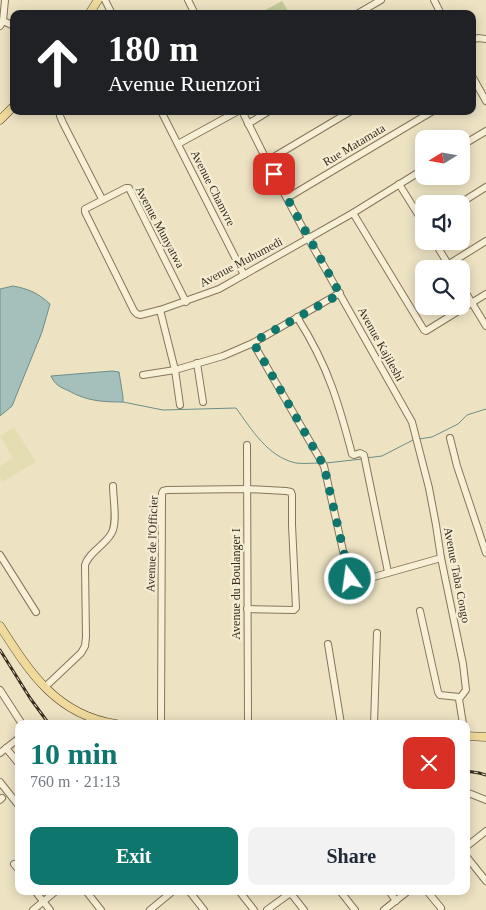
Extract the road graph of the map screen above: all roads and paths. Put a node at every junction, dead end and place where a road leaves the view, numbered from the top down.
1 (5, 0) edge
2 (381, 0) edge
3 (364, 10) edge
4 (2, 23) edge
5 (476, 87) edge
6 (486, 101) edge
7 (10, 110) edge
8 (60, 115) edge
9 (163, 115) edge
10 (231, 115) edge
11 (244, 115) edge
12 (263, 115) edge
13 (343, 115) edge
14 (426, 115) edge
15 (0, 120) edge
16 (248, 124) junction
17 (486, 131) edge
18 (470, 141) edge
19 (178, 144) junction
20 (267, 161) junction
21 (415, 174) edge
22 (399, 184) junction
23 (486, 187) edge
24 (470, 197) edge
25 (287, 198) junction
26 (102, 199) junction
27 (415, 210) edge
28 (353, 213) junction
29 (308, 238) junction
30 (486, 241) edge
31 (460, 260) edge
32 (244, 275) junction
33 (340, 294) junction
34 (486, 294) edge
35 (470, 300) edge
36 (186, 302) junction
37 (472, 303) junction
38 (160, 310) junction
39 (297, 317) junction
40 (486, 326) edge
41 (253, 342) junction
42 (197, 363) junction
43 (175, 370) junction
44 (143, 375) dead end
45 (203, 402) dead end
46 (180, 405) dead end
47 (415, 429) joint
48 (450, 438) dead end
49 (247, 445) dead end
50 (113, 486) dead end
51 (247, 490) junction
52 (486, 553) edge
53 (0, 555) edge
54 (441, 558) junction
55 (388, 572) junction
56 (247, 609) junction
57 (420, 611) dead end
58 (36, 612) dead end
59 (0, 626) edge
60 (377, 632) dead end
61 (328, 644) dead end
62 (45, 688) junction
63 (0, 690) edge
64 (459, 697) junction
65 (19, 720) edge
66 (98, 720) edge
67 (161, 720) edge
68 (248, 720) edge
69 (340, 720) edge
70 (374, 720) edge
71 (462, 720) edge
72 (470, 736) edge
73 (486, 737) edge
74 (15, 741) edge
75 (6, 748) junction
76 (0, 752) edge
77 (15, 759) edge
78 (0, 782) edge
79 (470, 794) edge
80 (486, 800) edge
81 (15, 801) edge
82 (486, 831) edge
83 (470, 844) edge
84 (470, 861) edge
85 (486, 881) edge
86 (38, 895) edge
87 (51, 895) edge
88 (89, 895) edge
89 (168, 895) edge
90 (192, 895) edge
91 (242, 895) edge
92 (287, 895) edge
93 (293, 895) edge
94 (343, 895) edge
95 (392, 895) edge
96 (403, 895) edge
97 (430, 895) edge
98 (396, 900) junction
99 (43, 901) junction
100 (441, 908) dead end
101 (32, 910) edge
102 (50, 910) edge
103 (101, 910) edge
104 (151, 910) edge
105 (204, 910) edge
106 (254, 910) edge
107 (267, 910) edge
108 (304, 910) edge
109 (355, 910) edge
110 (384, 910) edge

1 - 4 street
2 - 3 street
5 - 6 street
7 - 15 main road
8 - 26 street
9 - 19 street, Avenue Chamvre
10 - 19 street
11 - 16 street, Avenue Kajileshi
12 - 16 street
13 - 20 street
14 - 25 street, Rue Matamata
16 - 20 street, Avenue Kajileshi
17 - 18 street
19 - 32 street, Avenue Chamvre
20 - 25 street, Avenue Kajileshi
21 - 22 street, Avenue Muhumedi
22 - 27 street
22 - 28 street, Avenue Muhumedi
23 - 24 street
25 - 29 street, Avenue Kajileshi
26 - 36 street, Avenue Munyatwa
26 - 38 street, Avenue Muhumedi
28 - 29 street, Avenue Muhumedi
28 - 37 street
29 - 32 street, Avenue Muhumedi
29 - 33 street, Avenue Kajileshi
30 - 31 street
32 - 36 street, Avenue Muhumedi
33 - 39 street
33 - 47 street, Avenue Kajileshi
34 - 37 street
35 - 37 street
36 - 38 street, Avenue Muhumedi
37 - 40 street
38 - 43 street
39 - 41 street
39 - 55 street
41 - 42 street
41 - 55 street
42 - 43 street
42 - 45 street
43 - 44 street
43 - 46 street
47 - 54 street, Avenue Taba Congo
48 - 52 street
49 - 51 street, Avenue du Boulanger I
50 - 62 street
51 - 56 street, Avenue du Boulanger I
51 - 56 street, Avenue de l'Officier
51 - 67 street, Avenue de l'Officier
53 - 58 street
54 - 55 street
54 - 64 street, Avenue Taba Congo
56 - 68 street, Avenue du Boulanger I
57 - 64 street
59 - 62 main road
60 - 70 street
61 - 69 street
62 - 66 main road
63 - 65 street
64 - 71 street, Avenue Taba Congo
72 - 73 main road
74 - 75 street
75 - 76 street
75 - 77 street
78 - 81 street
79 - 80 street
82 - 83 street
84 - 85 street
86 - 99 street
87 - 99 street
88 - 103 street
89 - 104 street
90 - 105 street
91 - 106 street
92 - 107 street
93 - 108 street
94 - 109 street
95 - 98 street
96 - 98 street
97 - 100 street
98 - 110 street
99 - 101 street
99 - 102 street

